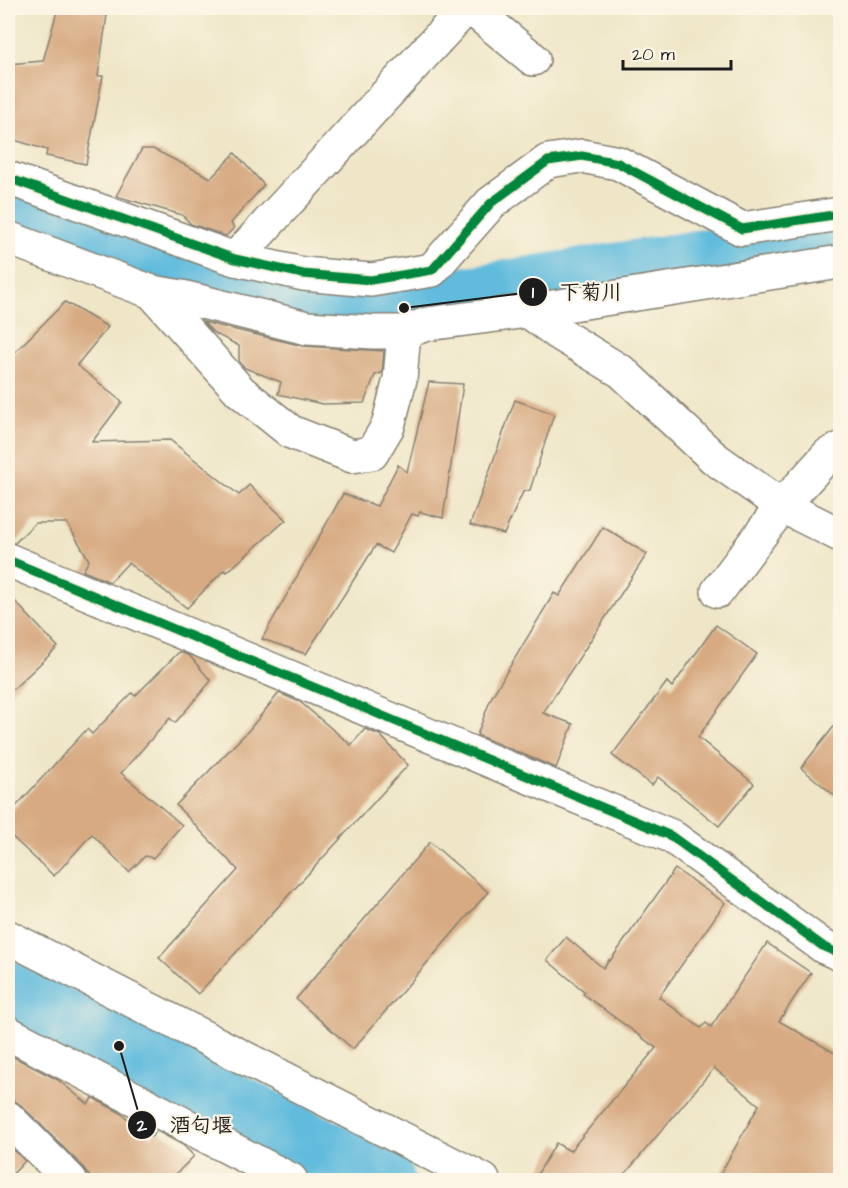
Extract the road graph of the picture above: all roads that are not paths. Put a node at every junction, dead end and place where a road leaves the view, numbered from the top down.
1 (466, 8) edge
2 (471, 8) edge
3 (533, 59) dead end
4 (8, 177) edge
5 (840, 214) edge
6 (8, 238) edge
7 (235, 259) junction
8 (840, 262) edge
9 (152, 292) junction
10 (528, 311) junction
11 (404, 332) junction
12 (840, 449) edge
13 (782, 506) junction
14 (840, 535) edge
15 (8, 560) edge
16 (718, 591) dead end
17 (8, 937) edge
18 (840, 954) edge
19 (8, 1033) edge
20 (8, 1119) edge
21 (70, 1180) edge
22 (291, 1180) edge
23 (483, 1180) edge

1 - 7 street
2 - 3 street
4 - 7 street
5 - 7 street
6 - 9 street
8 - 10 street
9 - 11 street
9 - 11 street
10 - 11 street
10 - 13 street
12 - 13 street
13 - 14 street
13 - 16 street
15 - 18 street
17 - 23 street
19 - 22 street
20 - 21 street

